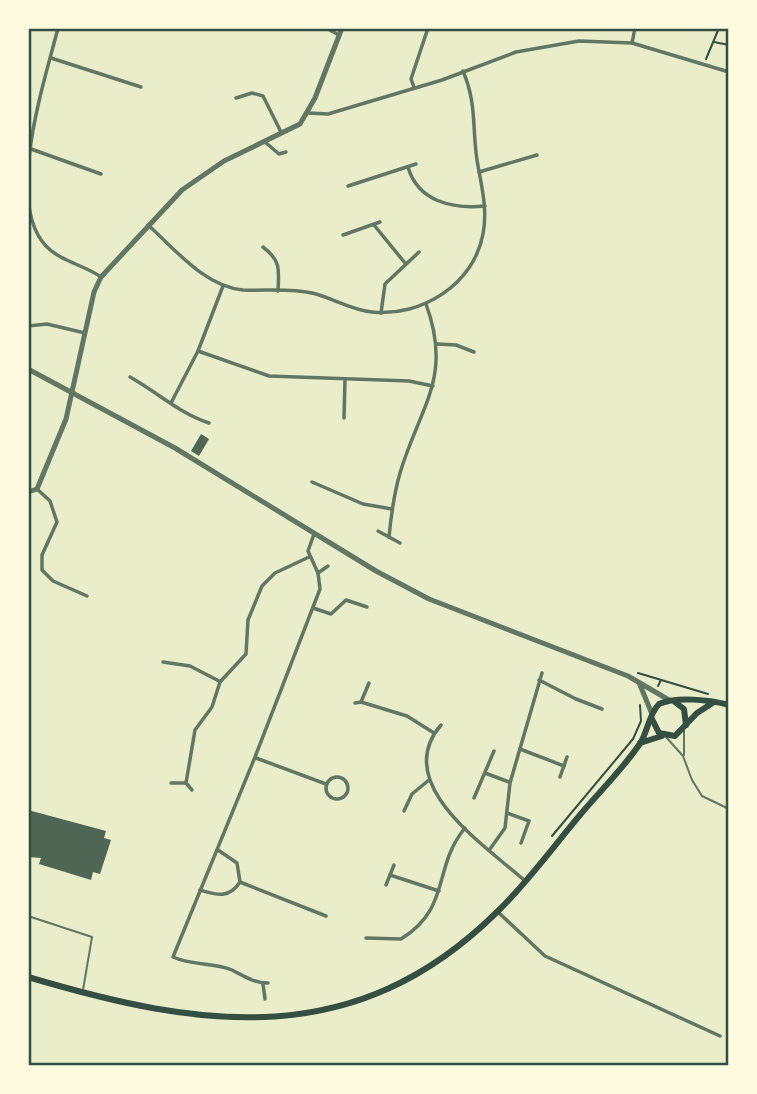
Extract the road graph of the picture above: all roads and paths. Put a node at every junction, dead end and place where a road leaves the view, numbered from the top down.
1 (58, 28) edge
2 (326, 28) edge
3 (342, 28) edge
4 (428, 28) edge
5 (635, 28) edge
6 (719, 28) edge
7 (339, 35) junction
8 (713, 42) junction
9 (632, 43) junction
10 (729, 45) edge
11 (51, 58) junction
12 (704, 64) junction
13 (463, 72) junction
14 (729, 72) edge
15 (414, 87) junction
16 (141, 88) dead end
17 (236, 98) dead end
18 (308, 113) junction
19 (281, 132) junction
20 (30, 138) edge
21 (263, 140) junction
22 (31, 149) junction
23 (286, 152) dead end
24 (537, 155) dead end
25 (416, 164) dead end
26 (408, 167) junction
27 (479, 172) junction
28 (101, 174) dead end
29 (348, 186) dead end
30 (485, 206) junction
31 (29, 209) edge
32 (380, 222) dead end
33 (148, 225) junction
34 (374, 225) junction
35 (343, 234) dead end
36 (262, 247) dead end
37 (419, 252) dead end
38 (405, 263) junction
39 (101, 277) junction
40 (223, 286) junction
41 (278, 291) junction
42 (426, 304) junction
43 (380, 313) junction
44 (28, 326) edge
45 (85, 333) junction
46 (437, 344) junction
47 (198, 351) junction
48 (474, 352) dead end
49 (28, 369) edge
50 (130, 377) dead end
51 (345, 379) junction
52 (433, 386) junction
53 (73, 392) junction
54 (171, 403) junction
55 (344, 418) dead end
56 (209, 423) dead end
57 (312, 482) dead end
58 (37, 489) junction
59 (28, 492) edge
60 (392, 509) junction
61 (378, 531) dead end
62 (314, 534) junction
63 (388, 537) junction
64 (400, 543) dead end
65 (309, 557) junction
66 (328, 566) dead end
67 (318, 573) junction
68 (87, 596) dead end
69 (367, 607) dead end
70 (313, 608) junction
71 (163, 662) dead end
72 (542, 673) dead end
73 (638, 673) dead end
74 (539, 680) junction
75 (662, 680) junction
76 (220, 682) junction
77 (369, 683) dead end
78 (640, 684) junction
79 (655, 693) junction
80 (715, 699) junction
81 (647, 701) junction
82 (361, 702) junction
83 (673, 702) junction
84 (355, 703) dead end
85 (729, 705) edge
86 (602, 709) dead end
87 (652, 716) junction
88 (441, 725) dead end
89 (685, 727) junction
90 (434, 733) junction
91 (665, 736) junction
92 (640, 743) junction
93 (520, 750) junction
94 (494, 751) dead end
95 (684, 756) junction
96 (256, 757) junction
97 (567, 757) dead end
98 (564, 766) junction
99 (485, 773) junction
100 (559, 777) dead end
101 (429, 779) junction
102 (510, 782) junction
103 (171, 783) dead end
104 (186, 783) junction
105 (326, 784) junction
106 (192, 790) dead end
107 (474, 798) dead end
108 (729, 809) edge
109 (404, 811) dead end
110 (506, 812) junction
111 (465, 828) junction
112 (552, 836) dead end
113 (521, 843) dead end
114 (490, 849) junction
115 (217, 850) junction
116 (394, 865) dead end
117 (390, 875) junction
118 (524, 881) junction
119 (240, 882) junction
120 (386, 885) dead end
121 (200, 890) junction
122 (439, 891) junction
123 (498, 912) junction
124 (28, 915) edge
125 (326, 916) dead end
126 (366, 938) dead end
127 (28, 977) edge
128 (82, 993) junction
129 (265, 999) dead end
130 (720, 1036) dead end

1 - 11 street
2 - 7 street
3 - 7 street
4 - 15 street
5 - 9 street
6 - 8 path
7 - 18 street
8 - 10 path
8 - 12 path
9 - 12 street
9 - 13 street
11 - 16 street
11 - 20 street
12 - 14 street
13 - 15 street
13 - 27 street
15 - 18 street
17 - 19 street
18 - 19 street
19 - 21 street
20 - 22 street
21 - 23 street
21 - 33 street
22 - 28 street
22 - 31 street
24 - 27 street
25 - 26 street
26 - 29 street
26 - 30 street
27 - 30 street
30 - 42 street
31 - 39 street
32 - 34 street
33 - 39 street
33 - 40 street
34 - 35 street
34 - 38 street
36 - 41 street
37 - 38 street
38 - 43 street
39 - 45 street
40 - 41 street
40 - 47 street
41 - 43 street
42 - 43 street
42 - 46 street
44 - 45 street
45 - 53 street
46 - 48 street
46 - 52 street
47 - 51 street
47 - 54 street
49 - 53 street
50 - 54 street
51 - 52 street
51 - 55 street
52 - 60 street
53 - 58 street
53 - 62 street
54 - 56 street
57 - 60 street
58 - 59 street
58 - 68 street
60 - 63 street
61 - 63 street
62 - 65 street
62 - 78 street
63 - 64 street
65 - 67 street
65 - 76 street
66 - 67 street
67 - 70 street
69 - 70 street
70 - 96 street
71 - 76 street
72 - 74 street
73 - 75 path
74 - 86 street
74 - 93 street
75 - 79 path
75 - 80 path
76 - 104 street
77 - 82 street
78 - 79 street
78 - 81 street
79 - 83 street
80 - 83 main road
80 - 85 main road
80 - 89 main road
81 - 87 street
81 - 112 path
82 - 84 street
82 - 90 street
83 - 87 main road
83 - 89 main road
87 - 91 main road
87 - 92 main road
88 - 90 street
89 - 91 main road
89 - 95 lane
90 - 101 street
91 - 92 main road
91 - 95 lane
92 - 118 main road
93 - 98 street
93 - 102 street
94 - 99 street
95 - 108 lane
96 - 105 street
96 - 115 street
97 - 98 street
98 - 100 street
99 - 102 street
99 - 107 street
101 - 109 street
101 - 111 street
102 - 110 street
103 - 104 street
104 - 106 street
105 - 105 street
110 - 113 street
110 - 114 street
111 - 114 street
111 - 122 street
114 - 118 street
115 - 119 street
115 - 121 street
116 - 117 street
117 - 120 street
117 - 122 street
118 - 123 main road
119 - 121 street
119 - 125 street
121 - 129 street
122 - 126 street
123 - 128 main road
123 - 130 street
124 - 128 lane
127 - 128 main road

